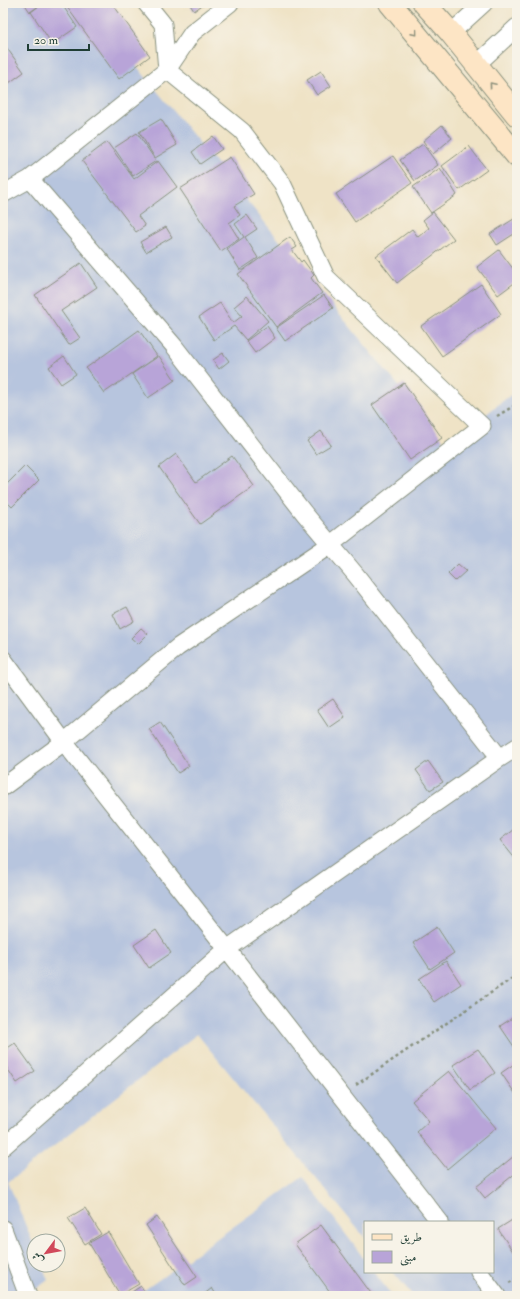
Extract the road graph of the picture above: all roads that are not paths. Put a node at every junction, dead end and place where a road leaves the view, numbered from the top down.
1 (146, 3) edge
2 (230, 3) edge
3 (390, 3) edge
4 (424, 3) edge
5 (484, 3) edge
6 (517, 26) edge
7 (451, 34) junction
8 (476, 66) junction
9 (167, 70) junction
10 (517, 115) edge
11 (498, 133) junction
12 (517, 156) edge
13 (30, 179) junction
14 (3, 194) edge
15 (331, 544) junction
16 (3, 659) edge
17 (64, 742) junction
18 (517, 747) edge
19 (500, 758) junction
20 (3, 787) edge
21 (228, 949) junction
22 (3, 1147) edge
23 (439, 1221) edge
24 (3, 1229) edge
25 (480, 1273) edge
26 (28, 1296) edge
27 (497, 1296) edge

1 - 9 street
2 - 9 street
3 -> 11 street
4 - 7 street
5 - 7 street
6 - 8 street
7 - 8 street
10 -> 8 street
9 - 13 street
9 - 15 street
10 - 11 street
11 - 12 street
13 - 14 street
13 - 15 street
15 - 17 street
15 - 19 street
16 - 17 street
17 - 20 street
17 - 21 street
18 - 19 street
19 - 21 street
21 - 22 street
21 - 23 street
24 - 26 street
25 - 27 street

